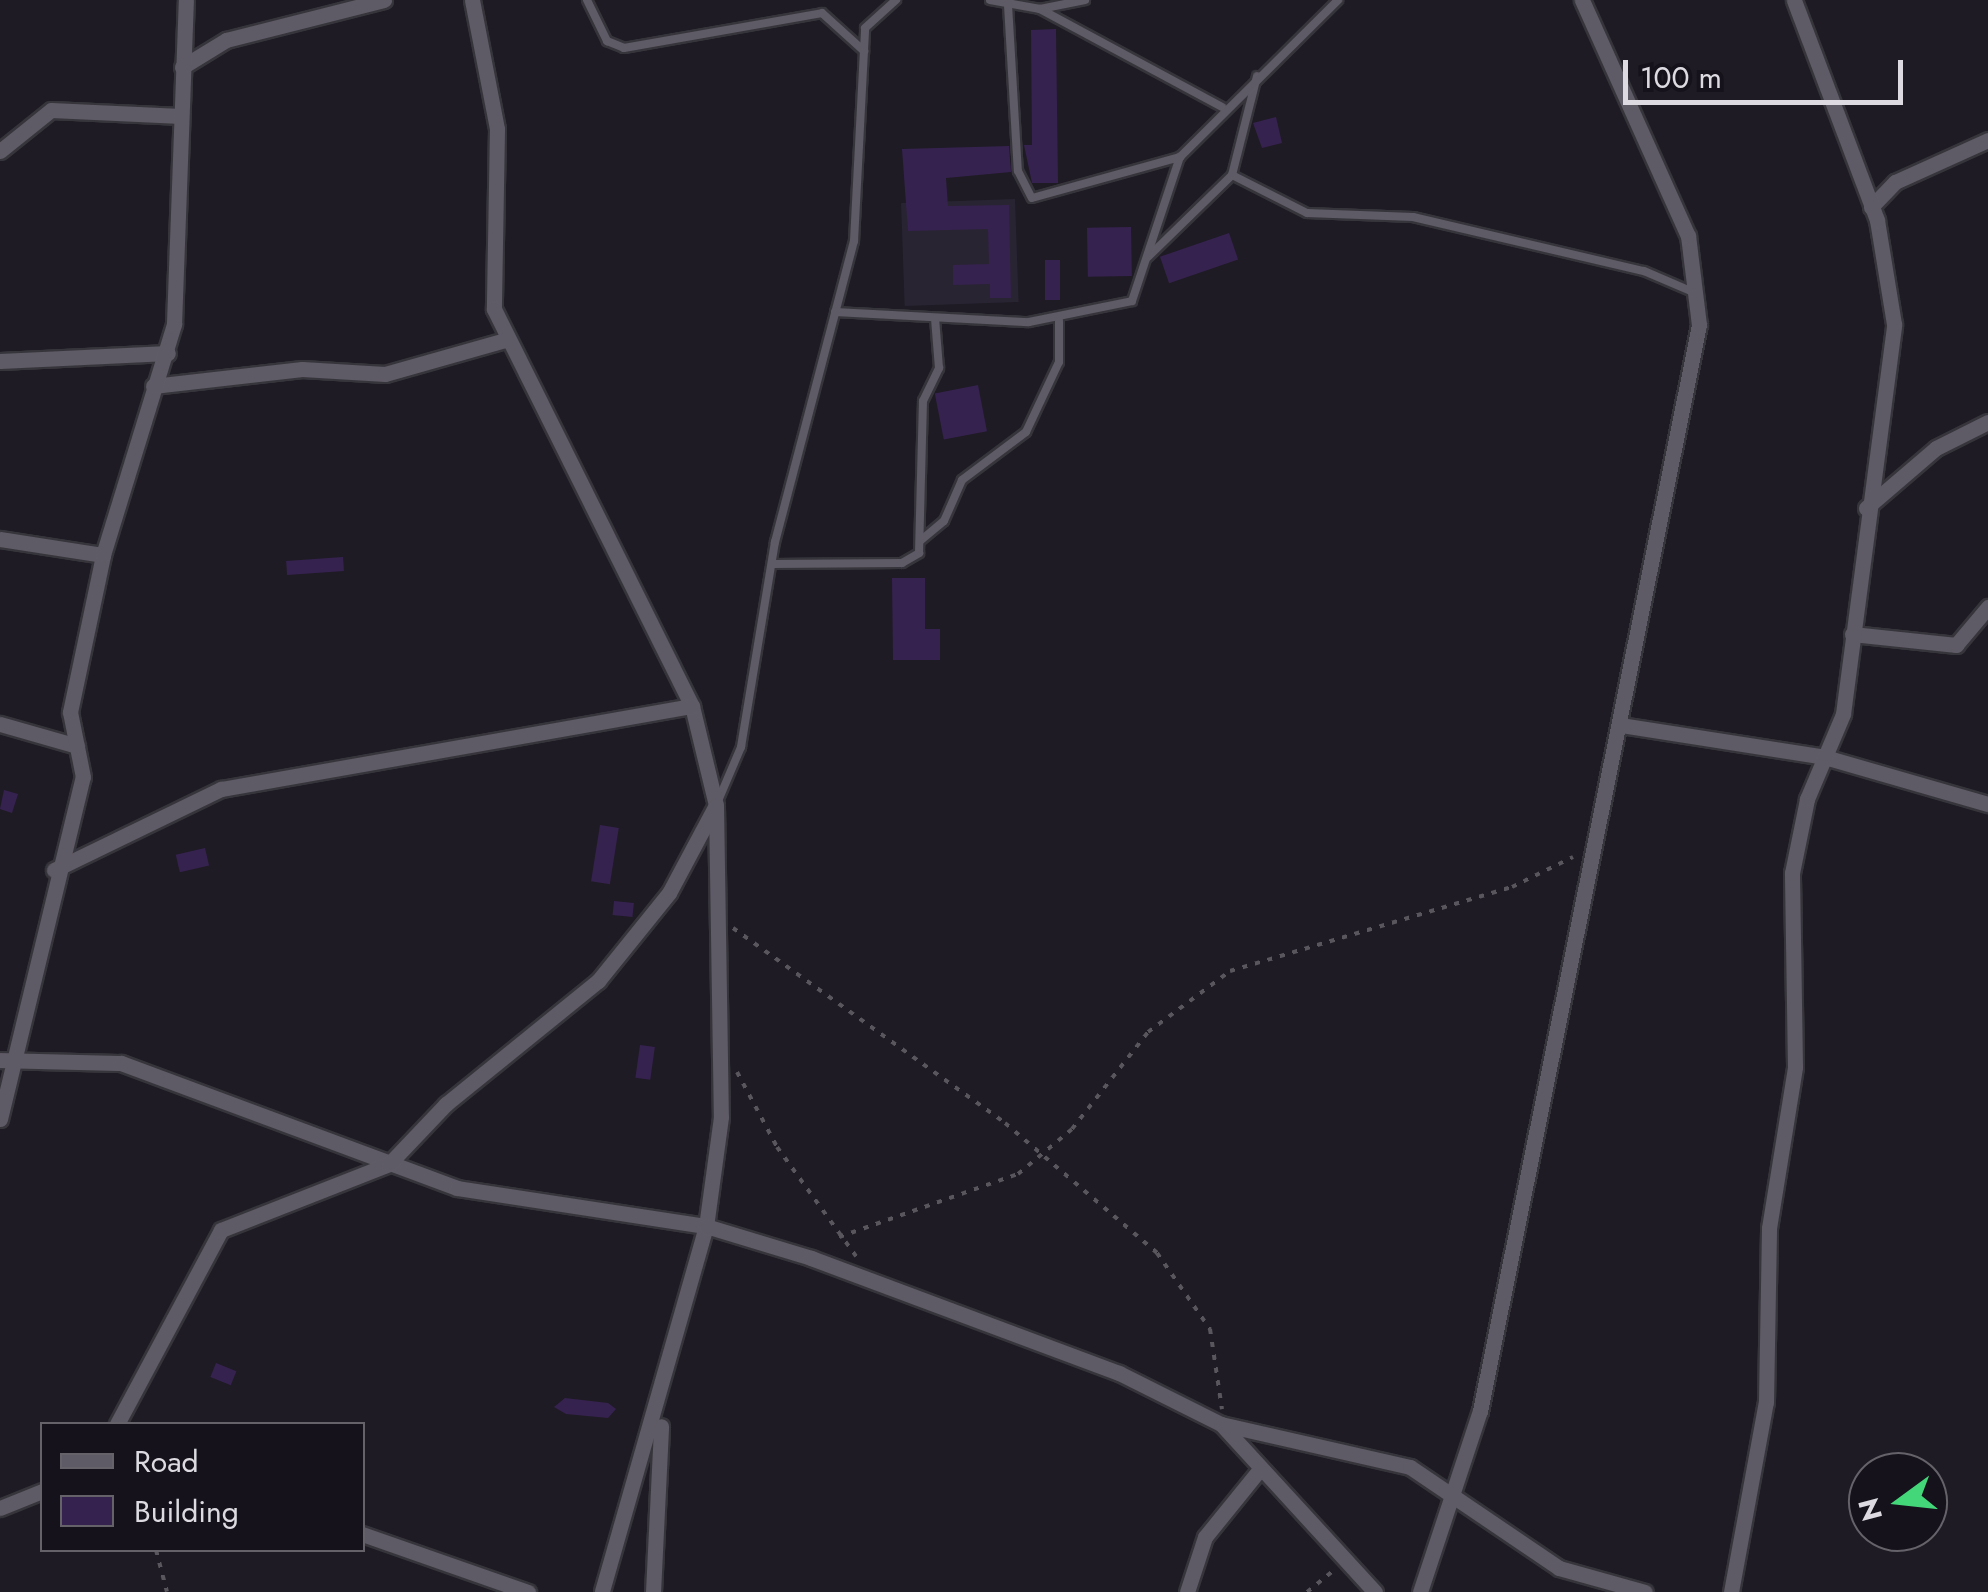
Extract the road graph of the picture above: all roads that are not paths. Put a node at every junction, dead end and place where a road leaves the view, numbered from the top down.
1 (186, 0) edge
2 (384, 0) edge
3 (472, 0) edge
4 (587, 0) edge
5 (897, 0) edge
6 (990, 0) edge
7 (1085, 0) edge
8 (1338, 0) edge
9 (1582, 0) edge
10 (1794, 0) edge
11 (1008, 5) junction
12 (1040, 9) junction
13 (864, 51) junction
14 (182, 67) junction
15 (1257, 74) junction
16 (1222, 107) junction
17 (181, 116) junction
18 (1988, 140) edge
19 (0, 152) edge
20 (1180, 157) junction
21 (1232, 175) junction
22 (1871, 207) junction
23 (1148, 257) junction
24 (1702, 296) junction
25 (834, 312) junction
26 (935, 318) junction
27 (1059, 321) junction
28 (505, 340) junction
29 (168, 353) junction
30 (0, 361) edge
31 (153, 386) junction
32 (1988, 422) edge
33 (1866, 508) junction
34 (0, 539) edge
35 (920, 541) junction
36 (102, 555) junction
37 (772, 564) junction
38 (1988, 607) edge
39 (1852, 634) junction
40 (692, 706) junction
41 (0, 724) edge
42 (1621, 725) junction
43 (77, 746) junction
44 (1825, 757) junction
45 (1988, 804) edge
46 (716, 805) junction
47 (54, 870) junction
48 (7, 1059) edge
49 (0, 1120) edge
50 (388, 1164) junction
51 (706, 1226) junction
52 (662, 1404) junction
53 (118, 1422) edge
54 (1221, 1424) junction
55 (1260, 1469) junction
56 (40, 1492) edge
57 (1458, 1495) junction
58 (0, 1508) edge
59 (365, 1535) edge
60 (528, 1592) edge
61 (602, 1592) edge
62 (653, 1592) edge
63 (1188, 1592) edge
64 (1375, 1592) edge
65 (1420, 1592) edge
66 (1644, 1592) edge
67 (1731, 1592) edge

1 - 14 street
2 - 14 street
3 - 28 street
4 - 13 lane
5 - 13 lane
6 - 11 lane
7 - 12 lane
8 - 15 lane
9 - 24 street
10 - 22 street
11 - 12 lane
11 - 20 lane
12 - 16 lane
13 - 25 lane
14 - 17 street
15 - 16 lane
15 - 21 lane
16 - 20 lane
17 - 19 street
17 - 29 street
18 - 22 street
20 - 23 lane
21 - 23 lane
21 - 24 lane
22 - 33 street
23 - 27 lane
24 - 42 street
25 - 26 lane
25 - 37 lane
26 - 27 lane
26 - 35 lane
27 - 35 lane
28 - 31 street
28 - 40 street
29 - 30 street
29 - 31 street
31 - 36 street
32 - 33 street
33 - 39 street
34 - 36 street
35 - 37 lane
36 - 43 street
37 - 46 lane
38 - 39 street
39 - 44 street
40 - 46 street
40 - 47 street
41 - 43 street
42 - 44 street
42 - 57 street
43 - 47 street
44 - 45 street
44 - 67 street
46 - 50 street
46 - 51 street
47 - 48 street
48 - 49 street
48 - 50 street
50 - 51 street
50 - 53 street
51 - 52 street
51 - 54 street
52 - 61 street
52 - 62 street
54 - 55 street
54 - 57 street
55 - 63 street
55 - 64 street
56 - 58 street
57 - 65 street
57 - 66 street
59 - 60 street

